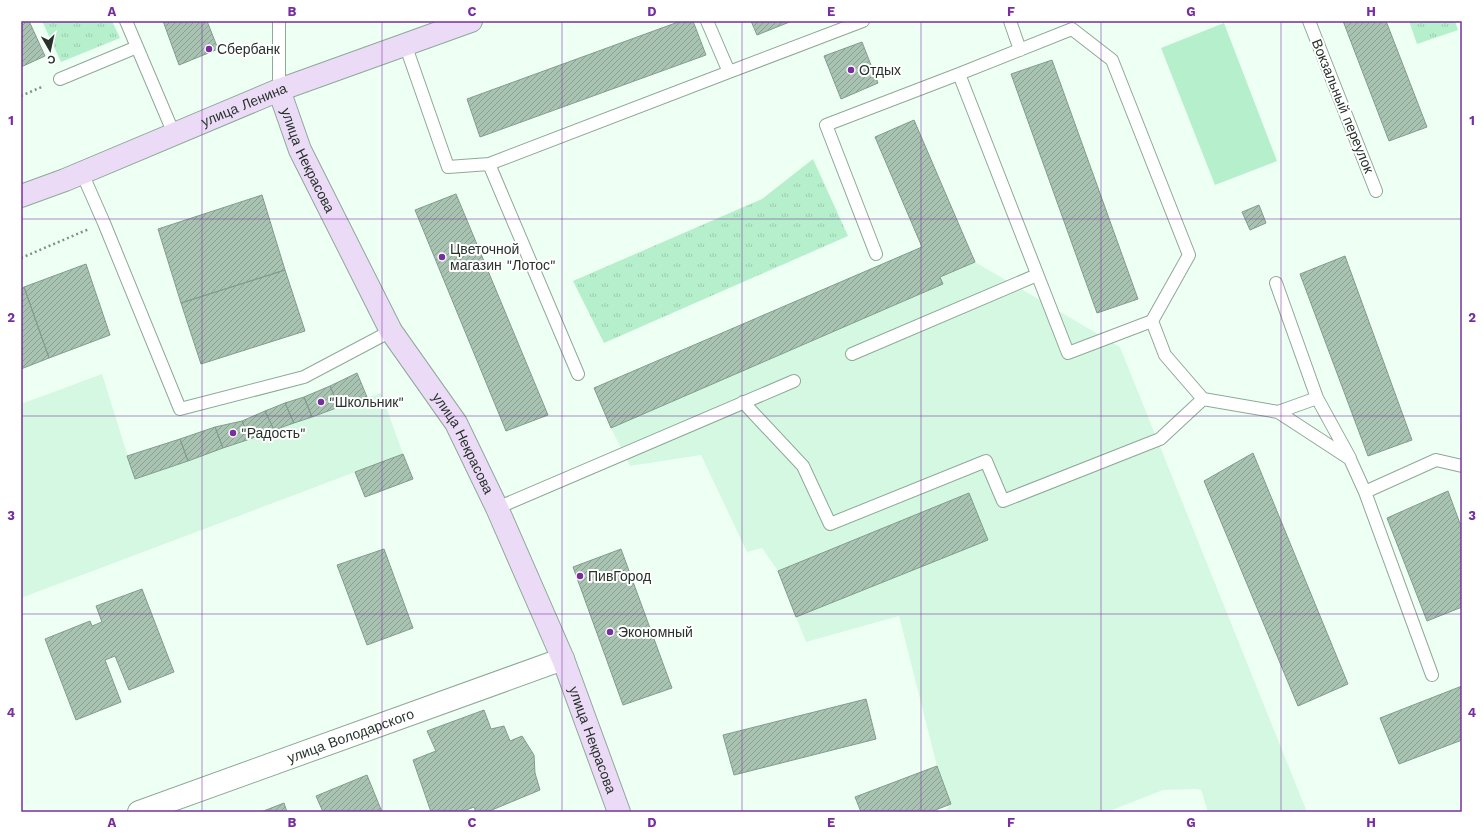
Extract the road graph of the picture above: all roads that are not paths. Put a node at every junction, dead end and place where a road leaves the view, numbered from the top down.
1 (126, 21) edge
2 (279, 21) edge
3 (471, 21) edge
4 (707, 21) edge
5 (863, 21) edge
6 (1010, 21) edge
7 (1309, 21) edge
8 (405, 44) junction
9 (137, 47) junction
10 (1020, 50) junction
11 (729, 72) junction
12 (959, 74) junction
13 (60, 79) road end
14 (279, 90) junction
15 (174, 134) junction
16 (489, 164) junction
17 (82, 173) junction
18 (1376, 191) dead end
19 (21, 196) edge
20 (876, 254) dead end
21 (1037, 275) junction
22 (1276, 283) dead end
23 (1152, 320) junction
24 (391, 331) junction
25 (852, 354) dead end
26 (578, 374) dead end
27 (794, 381) dead end
28 (1317, 398) junction
29 (1203, 399) junction
30 (743, 402) junction
31 (1278, 412) junction
32 (1350, 459) junction
33 (1462, 466) edge
34 (1365, 492) junction
35 (497, 508) junction
36 (563, 659) junction
37 (1432, 675) dead end
38 (139, 812) edge
39 (619, 812) edge

1 - 9 lane
2 - 14 lane
3 - 8 street, улица Ленина
4 - 11 lane
5 - 11 lane
6 - 10 lane
7 - 18 lane, Вокзальный переулок
8 - 14 street, улица Ленина
8 - 16 lane
9 - 13 lane
9 - 15 lane
10 - 12 lane
10 - 23 lane
11 - 16 lane
12 - 20 lane
12 - 21 lane
14 - 15 street, улица Ленина
14 - 24 street, улица Некрасова
15 - 17 street, улица Ленина
16 - 26 lane
17 - 19 street, улица Ленина
17 - 24 lane
21 - 23 lane
21 - 25 lane
22 - 28 lane
23 - 29 lane
24 - 35 street, улица Некрасова
27 - 30 lane
28 - 31 lane
28 - 32 lane
29 - 30 lane
29 - 31 lane
30 - 35 lane
31 - 32 lane
32 - 34 lane
33 - 34 lane
34 - 37 lane
35 - 36 street, улица Некрасова
36 - 38 street, улица Володарского
36 - 39 street, улица Некрасова

